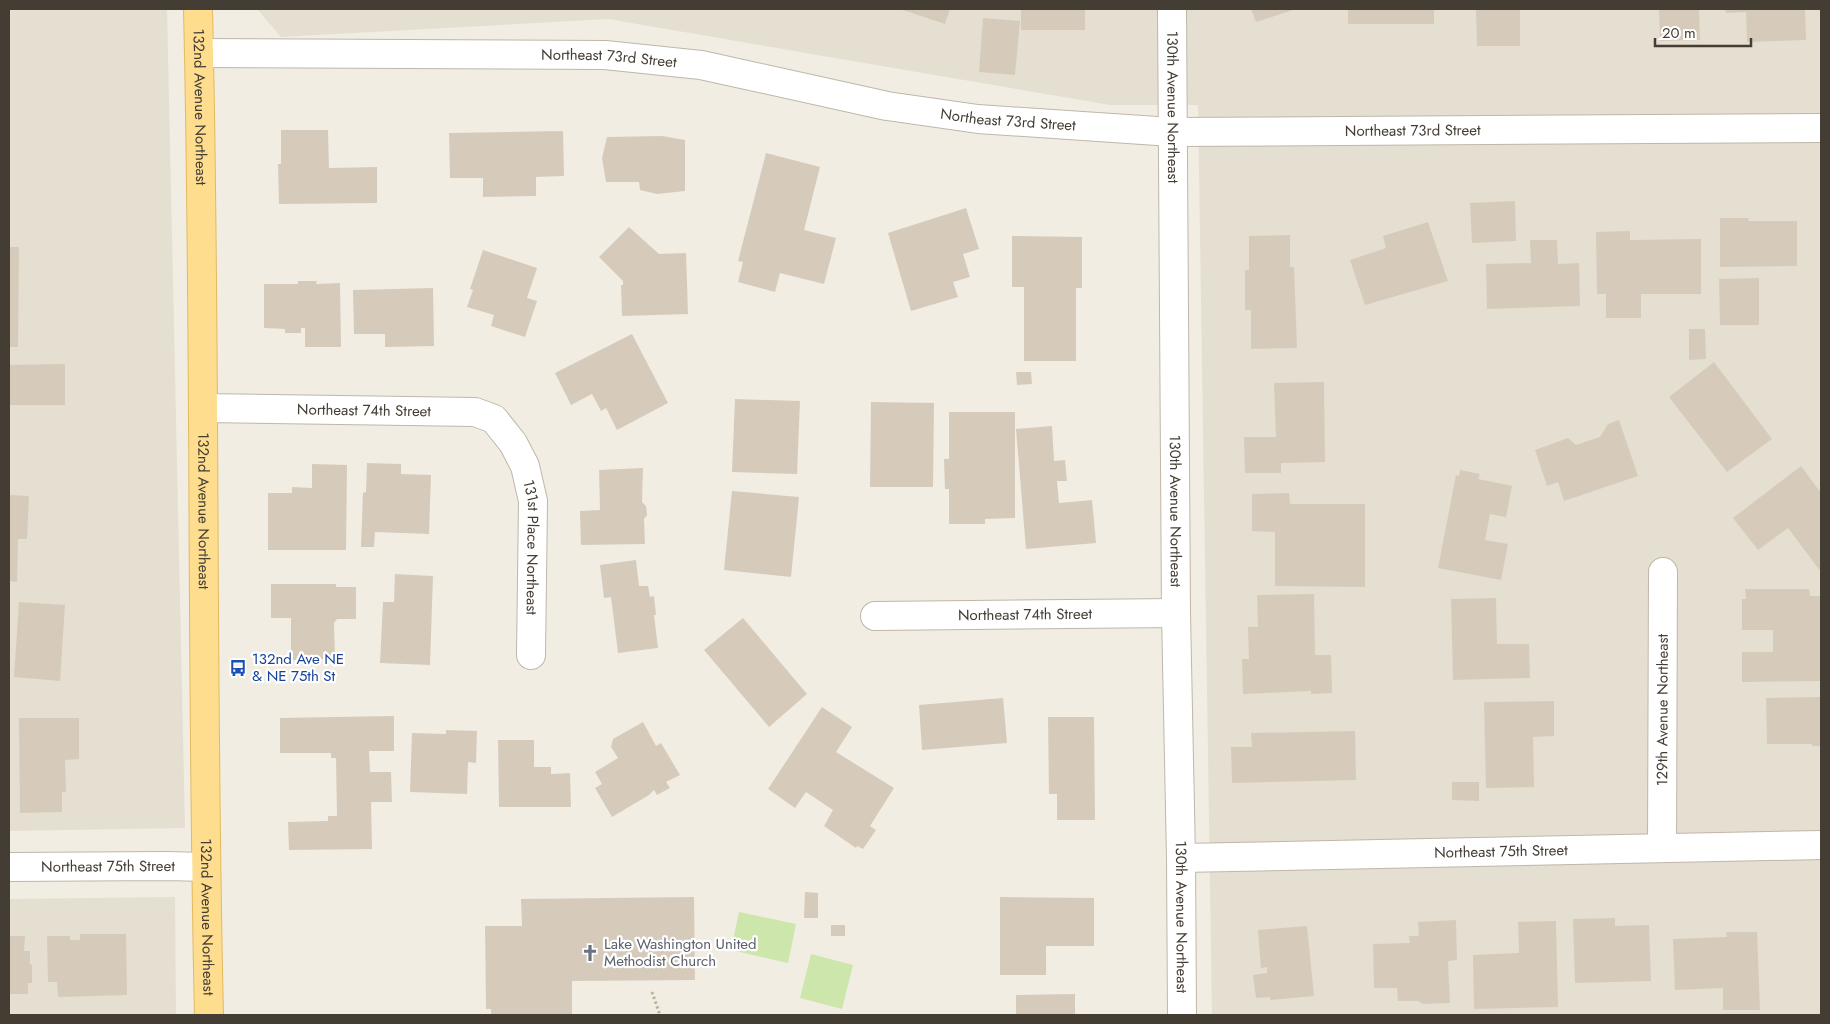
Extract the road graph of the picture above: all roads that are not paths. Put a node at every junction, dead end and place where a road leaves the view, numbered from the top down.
1 (198, 9) edge
2 (1172, 9) edge
3 (199, 53) junction
4 (1821, 128) edge
5 (1172, 132) junction
6 (203, 408) junction
7 (513, 443) joint
8 (1663, 572) dead end
9 (1176, 613) junction
10 (875, 616) dead end
11 (531, 655) dead end
12 (1821, 845) edge
13 (1662, 848) junction
14 (1181, 858) junction
15 (9, 867) edge
16 (206, 867) junction
17 (209, 1015) edge
18 (1182, 1015) edge

1 - 3 main road, 132nd Avenue Northeast
2 - 5 street, 130th Avenue Northeast
3 - 5 street, Northeast 73rd Street
3 - 6 main road, 132nd Avenue Northeast
4 - 5 street, Northeast 73rd Street
5 - 9 street, 130th Avenue Northeast
6 - 7 street, Northeast 74th Street
6 - 16 main road, 132nd Avenue Northeast
7 - 11 street, 131st Place Northeast
8 - 13 street, 129th Avenue Northeast
9 - 10 street, Northeast 74th Street
9 - 14 street, 130th Avenue Northeast
12 - 13 street, Northeast 75th Street
13 - 14 street, Northeast 75th Street
14 - 18 street, 130th Avenue Northeast
15 - 16 street, Northeast 75th Street
16 - 17 main road, 132nd Avenue Northeast

